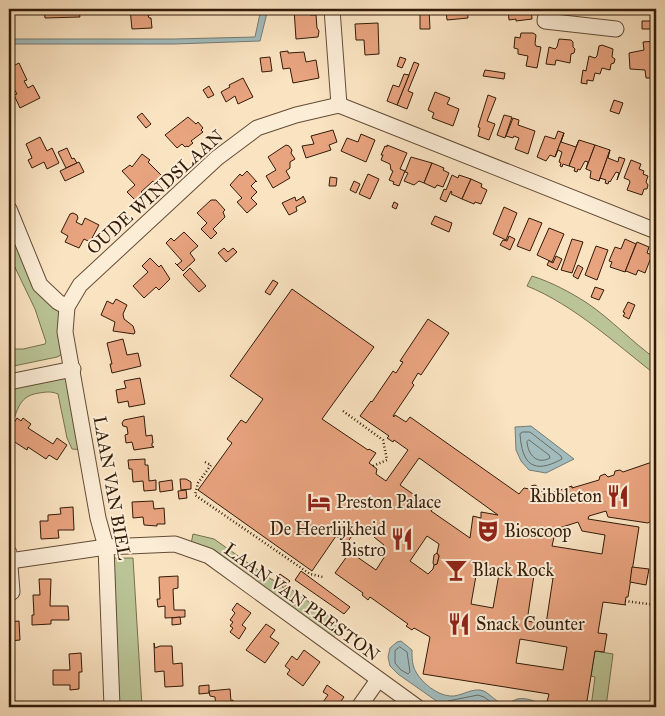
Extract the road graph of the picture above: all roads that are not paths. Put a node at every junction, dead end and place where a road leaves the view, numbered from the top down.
1 (332, 9) edge
2 (547, 9) edge
3 (616, 30) dead end
4 (339, 105) junction
5 (9, 209) edge
6 (656, 231) edge
7 (67, 307) junction
8 (72, 369) junction
9 (9, 382) edge
10 (106, 547) junction
11 (9, 557) edge
12 (12, 592) dead end
13 (378, 680) junction
14 (112, 707) edge
15 (359, 707) edge
16 (417, 707) edge

1 - 4 street
2 - 3 street
4 - 6 street
4 - 7 street, OUDE WINDSLAAN
5 - 7 street
7 - 8 street, LAAN VAN BIEL
8 - 9 street
8 - 10 street, LAAN VAN BIEL
10 - 11 street, LAAN VAN PRESTON
10 - 13 street, LAAN VAN PRESTON
10 - 14 street, LAAN VAN BIEL
11 - 12 street, LAAN VAN PRESTON
13 - 15 street
13 - 16 street, LAAN VAN PRESTON

